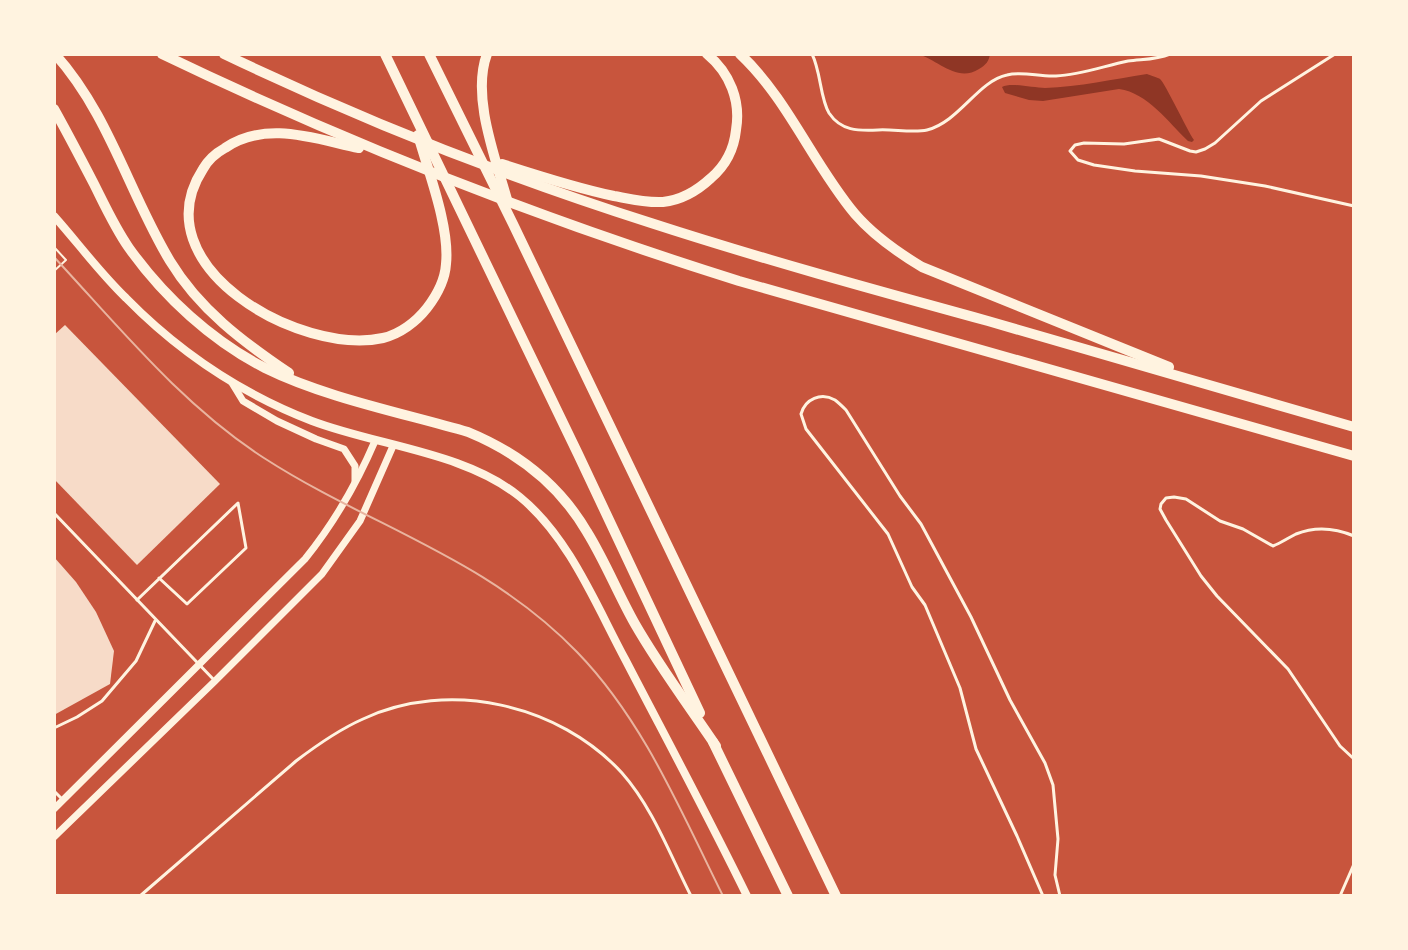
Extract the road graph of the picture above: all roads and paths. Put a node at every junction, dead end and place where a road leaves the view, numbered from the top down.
1 (55, 54) edge
2 (162, 54) edge
3 (224, 54) edge
4 (385, 54) edge
5 (429, 54) edge
6 (487, 54) edge
7 (707, 54) edge
8 (740, 54) edge
9 (812, 54) edge
10 (1170, 54) edge
11 (1335, 54) edge
12 (54, 109) edge
13 (411, 109) junction
14 (384, 154) junction
15 (547, 183) junction
16 (1354, 206) edge
17 (54, 216) edge
18 (513, 224) junction
19 (54, 247) edge
20 (54, 271) edge
21 (1192, 379) junction
22 (231, 381) junction
23 (310, 387) junction
24 (1354, 427) edge
25 (375, 441) junction
26 (393, 446) junction
27 (1354, 456) edge
28 (355, 483) junction
29 (54, 513) edge
30 (1354, 536) edge
31 (159, 578) junction
32 (137, 600) junction
33 (156, 619) junction
34 (200, 665) junction
35 (215, 681) junction
36 (54, 728) edge
37 (716, 746) junction
38 (1354, 759) edge
39 (54, 791) edge
40 (63, 800) junction
41 (54, 809) edge
42 (54, 837) edge
43 (1354, 864) edge
44 (140, 896) edge
45 (691, 896) edge
46 (747, 896) edge
47 (788, 896) edge
48 (836, 896) edge
49 (1043, 896) edge
50 (1060, 896) edge
51 (1340, 896) edge

1 - 23 highway
2 - 14 highway
3 - 15 highway
4 - 13 highway
5 - 18 highway
6 - 18 highway
7 - 15 highway
8 - 21 highway
9 - 10 lane
11 - 16 lane
12 - 23 highway
13 - 14 highway
13 - 37 highway
14 - 27 highway
15 - 21 highway
17 - 22 main road
18 - 48 highway
19 - 20 path
21 - 24 highway
22 - 25 main road
22 - 28 street
23 - 37 highway
25 - 26 main road
25 - 28 street
26 - 35 street
26 - 46 main road
28 - 34 street
29 - 32 lane
30 - 38 lane
31 - 31 lane
31 - 32 lane
32 - 33 lane
33 - 34 lane
33 - 36 lane
34 - 35 lane
34 - 40 street
35 - 42 street
37 - 47 highway
39 - 40 lane
40 - 41 street
43 - 51 lane
44 - 45 lane
49 - 50 lane

